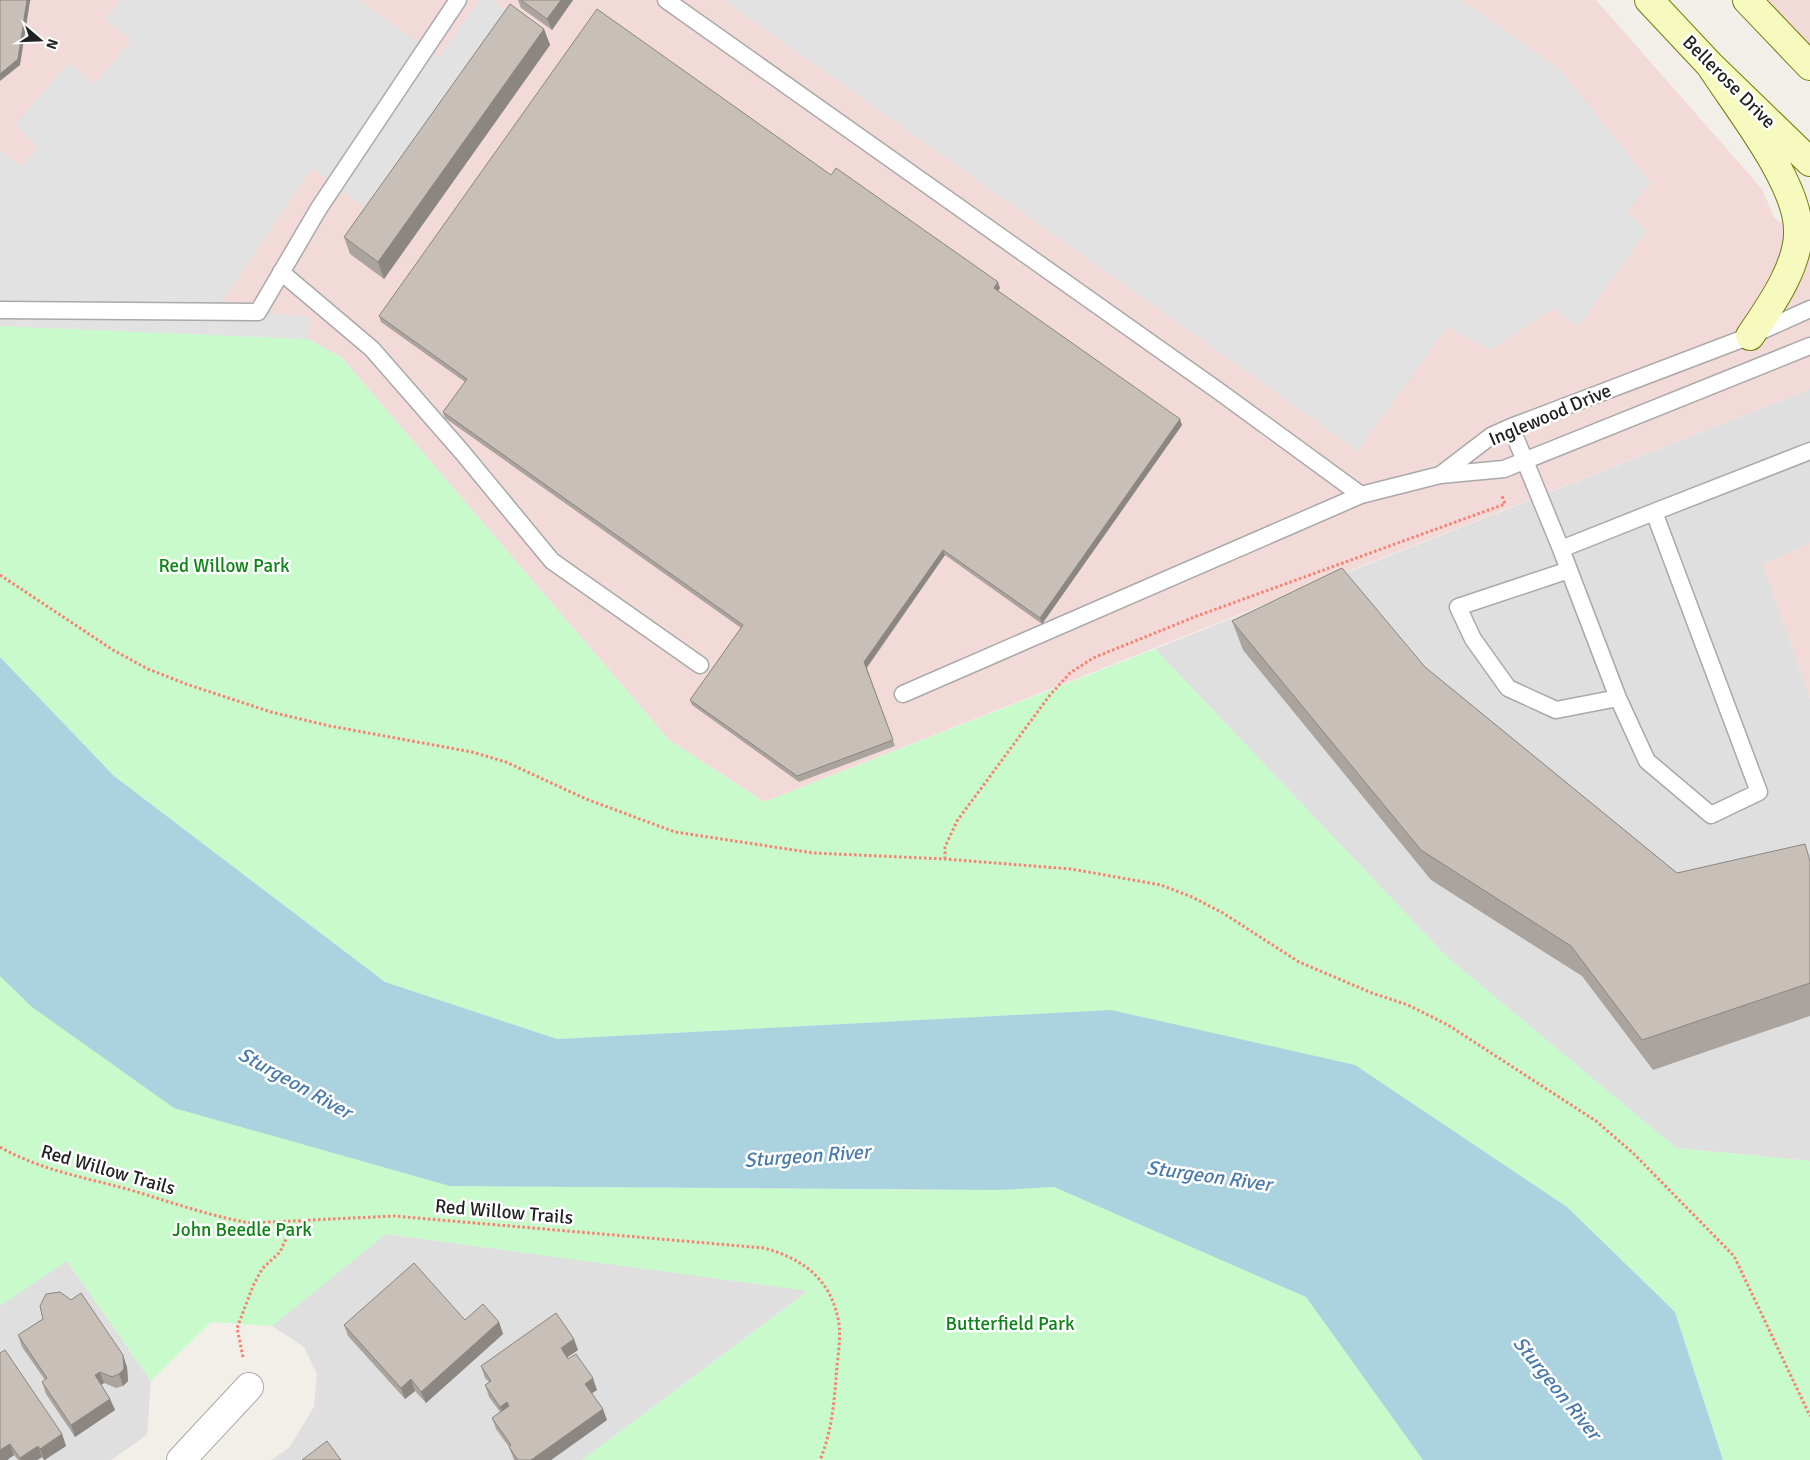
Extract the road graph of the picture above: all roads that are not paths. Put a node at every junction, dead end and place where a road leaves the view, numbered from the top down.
1 (458, 0) edge
2 (666, 0) edge
3 (1649, 0) edge
4 (1747, 0) edge
5 (1710, 65) junction
6 (1810, 66) edge
7 (1810, 162) edge
8 (281, 272) junction
9 (1810, 309) edge
10 (0, 310) edge
11 (1750, 336) junction
12 (1810, 346) edge
13 (1511, 427) junction
14 (1810, 452) edge
15 (1525, 461) junction
16 (1440, 475) junction
17 (1361, 495) junction
18 (1654, 512) junction
19 (1562, 549) junction
20 (1569, 570) junction
21 (700, 665) dead end
22 (903, 694) dead end
23 (1618, 698) junction
24 (249, 1387) road end
25 (181, 1460) edge

1 - 8 lane
2 - 17 lane
3 - 5 main road, Bellerose Drive
4 - 6 main road
5 - 7 main road, Bellerose Drive
5 - 11 main road
8 - 10 lane
8 - 21 lane
9 - 11 lane, Inglewood Drive
11 - 13 lane, Inglewood Drive
12 - 15 lane, Inglewood Drive
13 - 15 lane
13 - 16 lane, Inglewood Drive
14 - 18 lane
15 - 16 lane, Inglewood Drive
15 - 19 lane
16 - 17 lane
17 - 22 lane
18 - 19 lane
18 - 23 lane
19 - 20 lane
20 - 23 lane
20 - 23 lane
24 - 25 street

